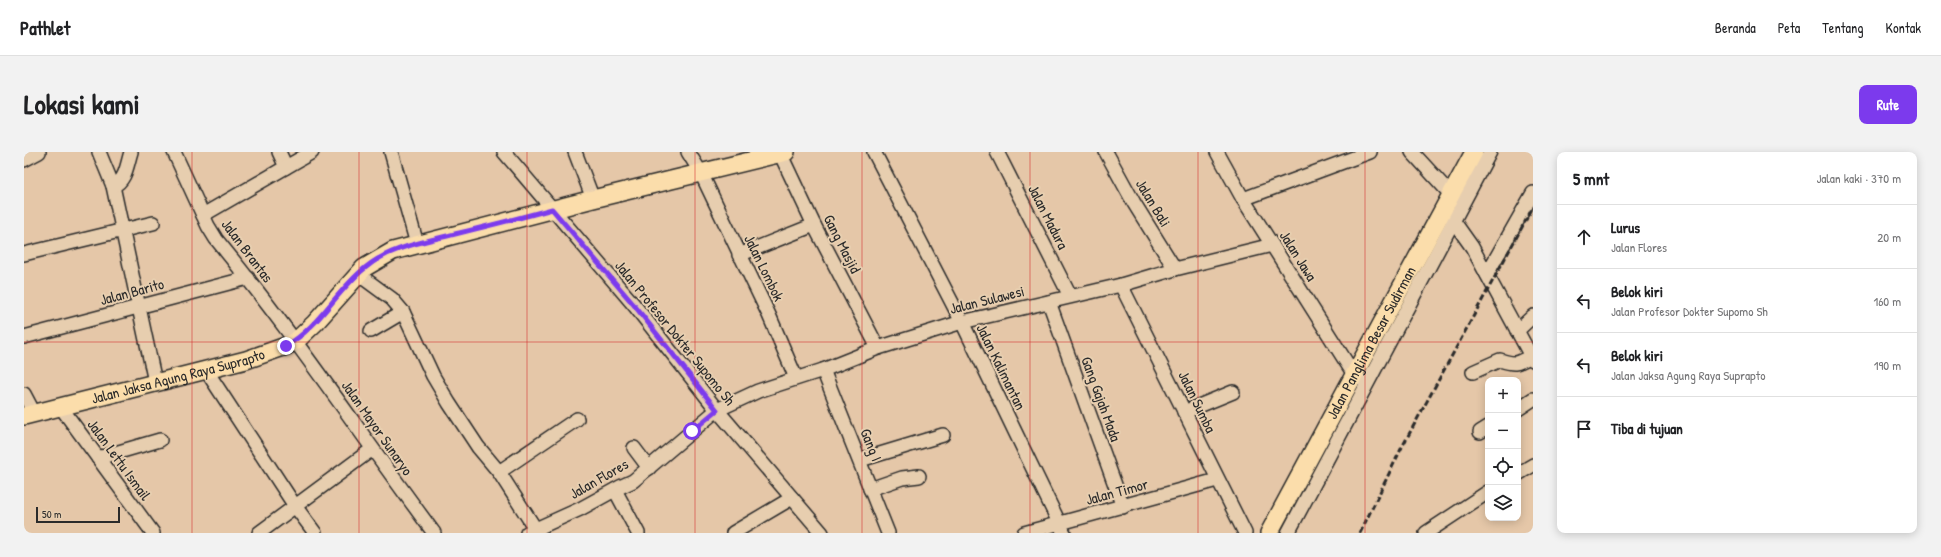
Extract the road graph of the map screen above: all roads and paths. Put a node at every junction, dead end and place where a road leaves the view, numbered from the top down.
1 (39, 152) edge
2 (99, 152) edge
3 (131, 152) edge
4 (174, 152) edge
5 (279, 152) edge
6 (312, 152) edge
7 (391, 152) edge
8 (575, 152) edge
9 (688, 152) edge
10 (874, 152) edge
11 (997, 152) edge
12 (1106, 152) edge
13 (1217, 152) edge
14 (1370, 152) edge
15 (1412, 152) edge
16 (1474, 152) edge
17 (1490, 152) edge
18 (507, 153) edge
19 (783, 153) edge
20 (24, 160) edge
21 (286, 167) junction
22 (701, 173) junction
23 (113, 186) junction
24 (1533, 193) edge
25 (593, 199) junction
26 (1243, 199) junction
27 (1452, 203) junction
28 (552, 209) junction
29 (205, 220) junction
30 (1454, 221) junction
31 (153, 223) dead end
32 (814, 225) junction
33 (122, 231) junction
34 (417, 244) junction
35 (1272, 246) junction
36 (24, 254) edge
37 (739, 255) junction
38 (1175, 269) junction
39 (358, 274) junction
40 (1487, 274) junction
41 (248, 278) junction
42 (1120, 285) junction
43 (1070, 296) junction
44 (1049, 302) junction
45 (138, 307) junction
46 (403, 312) junction
47 (1533, 316) edge
48 (962, 322) junction
49 (371, 331) dead end
50 (1517, 331) junction
51 (24, 337) edge
52 (296, 340) junction
53 (878, 348) junction
54 (1532, 358) edge
55 (206, 370) junction
56 (823, 370) junction
57 (1473, 372) dead end
58 (796, 378) junction
59 (1361, 380) junction
60 (155, 382) junction
61 (1233, 392) dead end
62 (24, 394) edge
63 (1533, 400) edge
64 (60, 406) junction
65 (1521, 407) edge
66 (717, 410) junction
67 (1184, 412) junction
68 (29, 414) edge
69 (577, 419) dead end
70 (943, 435) dead end
71 (160, 440) dead end
72 (634, 448) dead end
73 (372, 450) junction
74 (98, 458) junction
75 (860, 460) junction
76 (1533, 465) edge
77 (649, 468) junction
78 (499, 472) junction
79 (1521, 472) edge
80 (919, 476) dead end
81 (1217, 480) junction
82 (870, 489) junction
83 (615, 490) junction
84 (1485, 494) edge
85 (792, 498) junction
86 (295, 506) junction
87 (1123, 507) junction
88 (1062, 528) edge
89 (534, 532) edge
90 (153, 533) edge
91 (259, 533) edge
92 (315, 533) edge
93 (434, 533) edge
94 (638, 533) edge
95 (733, 533) edge
96 (822, 533) edge
97 (888, 533) edge
98 (1024, 533) edge
99 (1245, 533) edge
100 (1269, 533) edge
101 (1288, 533) edge
102 (1426, 533) edge

1 - 20 street
2 - 23 street
3 - 23 street
4 - 29 street, Jalan Brantas
5 - 21 street
6 - 21 street
7 - 34 street
8 - 25 street
9 - 22 street, Jalan Lombok
10 - 48 street, Jalan Kalimantan
11 - 43 street, Jalan Madura
12 - 38 street, Jalan Bali
13 - 26 street, Jalan Jawa
14 - 26 street
15 - 27 street
16 - 27 main road, Jalan Panglima Besar Sudirman
17 - 27 street
18 - 28 street, Jalan Profesor Dokter Supomo Sh
19 - 22 main road, Jalan Jaksa Agung Raya Suprapto
19 - 32 street, Gang Masjid
21 - 29 street
22 - 25 main road, Jalan Jaksa Agung Raya Suprapto
22 - 37 street, Jalan Lombok
23 - 33 street
24 - 40 street
25 - 28 main road, Jalan Jaksa Agung Raya Suprapto
26 - 35 street, Jalan Jawa
27 - 30 street
27 - 59 main road, Jalan Panglima Besar Sudirman
28 - 34 main road, Jalan Jaksa Agung Raya Suprapto
28 - 66 street, Jalan Profesor Dokter Supomo Sh
29 - 41 street, Jalan Brantas
30 - 40 street
30 - 59 street
31 - 33 street
32 - 37 street
32 - 53 street, Gang Masjid
33 - 36 street
33 - 45 street
34 - 39 main road, Jalan Jaksa Agung Raya Suprapto
35 - 38 street, Jalan Sulawesi
35 - 59 street, Jalan Jawa
37 - 58 street, Jalan Lombok
38 - 42 street, Jalan Sulawesi
39 - 46 street
39 - 52 main road, Jalan Jaksa Agung Raya Suprapto
40 - 50 street
41 - 45 street, Jalan Barito
41 - 52 street, Jalan Brantas
42 - 43 street, Jalan Sulawesi
42 - 67 street, Jalan Sumba
43 - 44 street, Jalan Sulawesi
44 - 48 street, Jalan Sulawesi
44 - 87 street, Gang Gajah Mada
45 - 51 street, Jalan Barito
45 - 60 street
46 - 49 street
46 - 78 street
47 - 50 street
48 - 53 street, Jalan Sulawesi
48 - 88 street, Jalan Kalimantan
50 - 54 street
52 - 55 main road, Jalan Jaksa Agung Raya Suprapto
52 - 73 street, Jalan Mayor Sunaryo
53 - 56 street, Jalan Sulawesi
54 - 57 street
55 - 60 main road, Jalan Jaksa Agung Raya Suprapto
55 - 86 street
56 - 58 street, Jalan Sulawesi
56 - 75 street, Gang I
58 - 66 street, Jalan Sulawesi
59 - 100 main road, Jalan Panglima Besar Sudirman
59 - 101 street
60 - 64 main road, Jalan Jaksa Agung Raya Suprapto
61 - 67 street
62 - 68 street
63 - 65 street
64 - 68 main road, Jalan Jaksa Agung Raya Suprapto
64 - 74 street, Jalan Lettu Ismail
66 - 77 street, Jalan Flores
66 - 85 street, Jalan Profesor Dokter Supomo Sh
67 - 81 street, Jalan Sumba
69 - 78 street
70 - 75 street
71 - 74 street
72 - 77 street
73 - 86 street
73 - 93 street, Jalan Mayor Sunaryo
74 - 90 street, Jalan Lettu Ismail
75 - 82 street, Gang I
76 - 79 street
77 - 83 street, Jalan Flores
78 - 89 street
80 - 82 street
81 - 87 street, Jalan Timor
81 - 99 street, Jalan Sumba
82 - 97 street, Gang I
83 - 89 street, Jalan Flores
83 - 94 street
84 - 102 street
85 - 95 street
85 - 96 street, Jalan Profesor Dokter Supomo Sh
86 - 91 street
86 - 92 street
87 - 88 street, Jalan Timor
88 - 98 street, Jalan Timor

